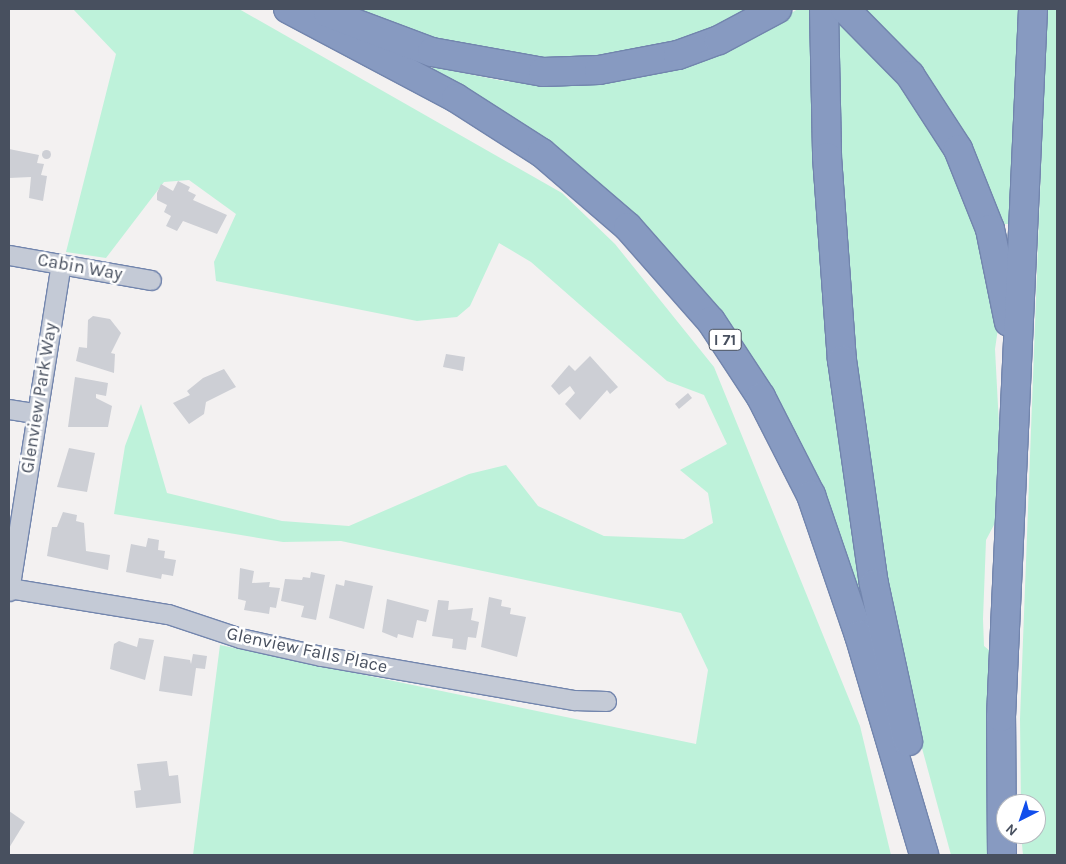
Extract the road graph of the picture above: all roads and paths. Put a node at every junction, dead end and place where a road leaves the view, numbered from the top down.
1 (288, 9) edge
2 (318, 9) edge
3 (776, 9) edge
4 (1033, 9) edge
5 (831, 14) edge
6 (9, 255) edge
7 (61, 264) junction
8 (150, 280) dead end
9 (1015, 355) junction
10 (9, 409) edge
11 (35, 413) junction
12 (9, 589) edge
13 (606, 700) dead end
14 (924, 855) edge
15 (939, 855) edge
16 (1002, 855) edge

1 - 14 highway, I 71
2 - 3 highway
4 - 9 highway
5 - 9 highway
5 - 15 highway
6 - 7 street, Cabin Way
7 - 8 street, Cabin Way
7 - 11 street, Glenview Park Way
9 - 16 highway
10 - 11 street
11 - 12 street, Glenview Park Way
12 - 13 street, Glenview Falls Place

